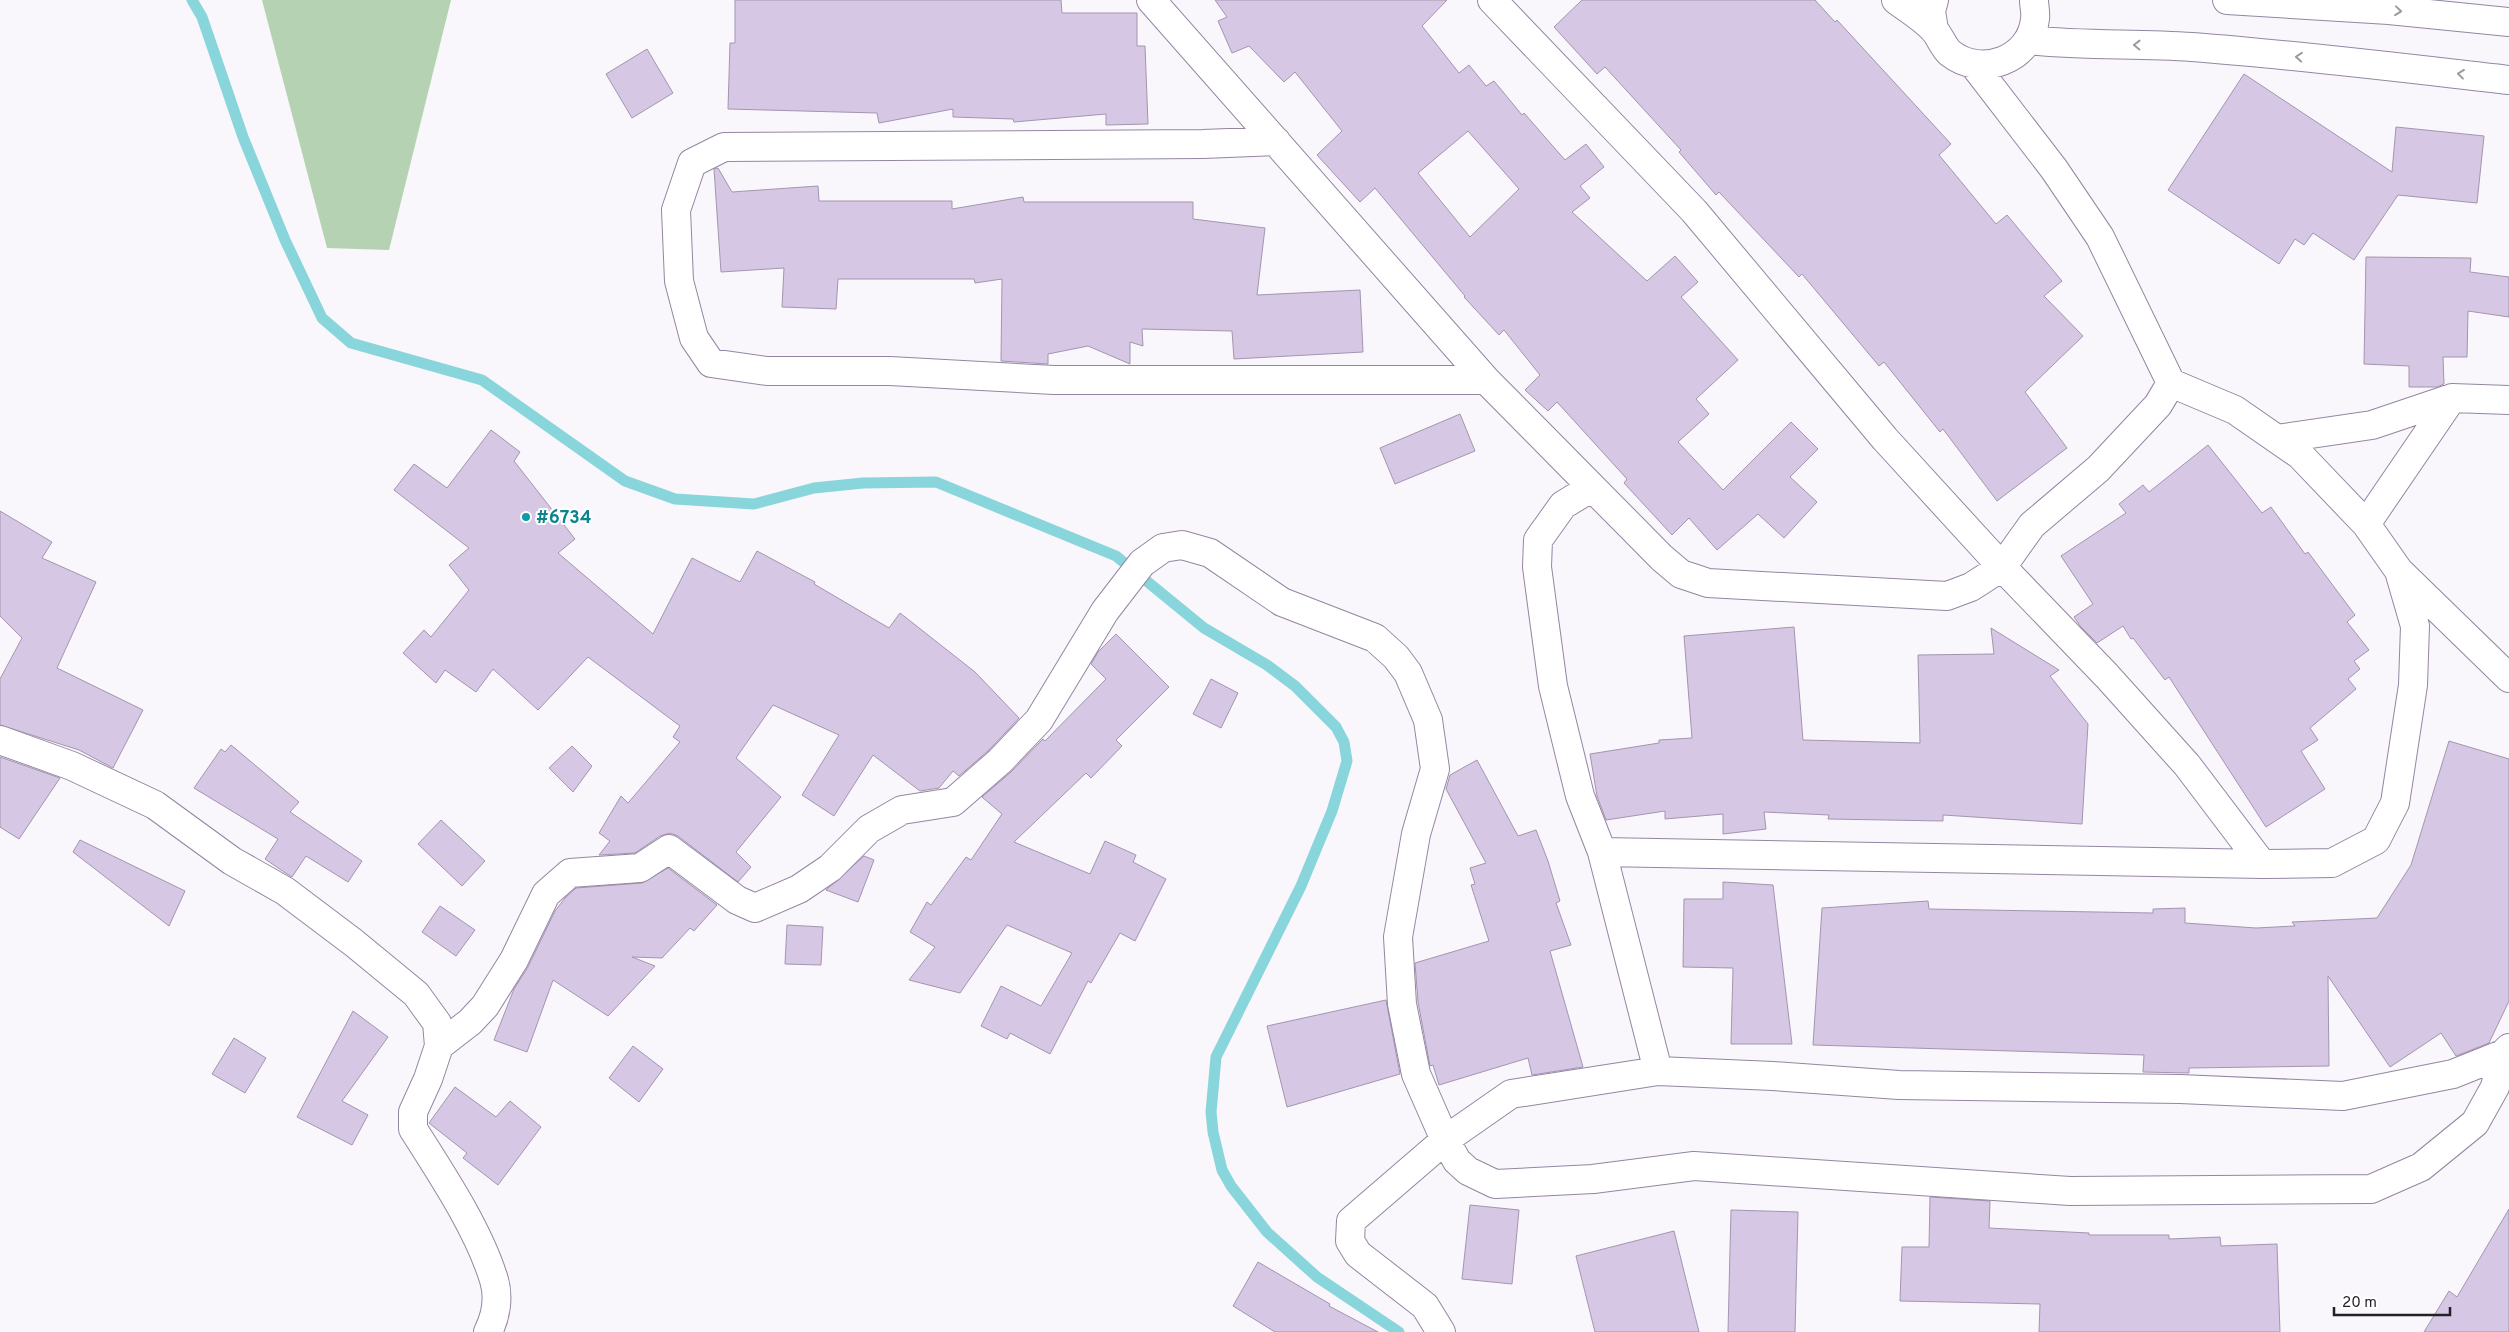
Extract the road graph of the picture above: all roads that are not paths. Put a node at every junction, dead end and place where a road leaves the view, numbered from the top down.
1 (1151, 0) edge
2 (1492, 0) edge
3 (1896, 0) edge
4 (1934, 0) edge
5 (2034, 0) edge
6 (2227, 0) edge
7 (2503, 14) edge
8 (1934, 30) junction
9 (2029, 40) junction
10 (1974, 65) junction
11 (2509, 80) edge
12 (1276, 141) junction
13 (1486, 380) junction
14 (2171, 383) junction
15 (2452, 398) junction
16 (2509, 400) edge
17 (2278, 439) junction
18 (1591, 488) junction
19 (2366, 524) junction
20 (2002, 567) junction
21 (2399, 571) junction
22 (2509, 678) edge
23 (0, 740) edge
24 (1602, 852) junction
25 (2262, 864) junction
26 (438, 1046) junction
27 (2506, 1051) edge
28 (1658, 1071) junction
29 (1445, 1140) junction
30 (488, 1332) edge
31 (1441, 1332) edge

1 - 12 street
2 - 20 street
3 - 8 street
4 - 8 street
5 - 9 street
6 -> 7 street
8 - 10 street
9 - 10 street
11 -> 9 street
10 - 14 street
12 - 13 street
12 - 13 street
13 - 18 street
14 - 17 street
14 - 20 street
15 - 16 street
15 - 17 street
15 - 19 street
17 - 19 street
18 - 20 street
18 - 24 street
19 - 21 street
20 - 25 street
21 - 22 street
21 - 25 street
23 - 26 street
24 - 25 street
24 - 28 street
26 - 29 street
26 - 30 street
27 - 28 street
27 - 29 street
28 - 29 street
29 - 31 street

